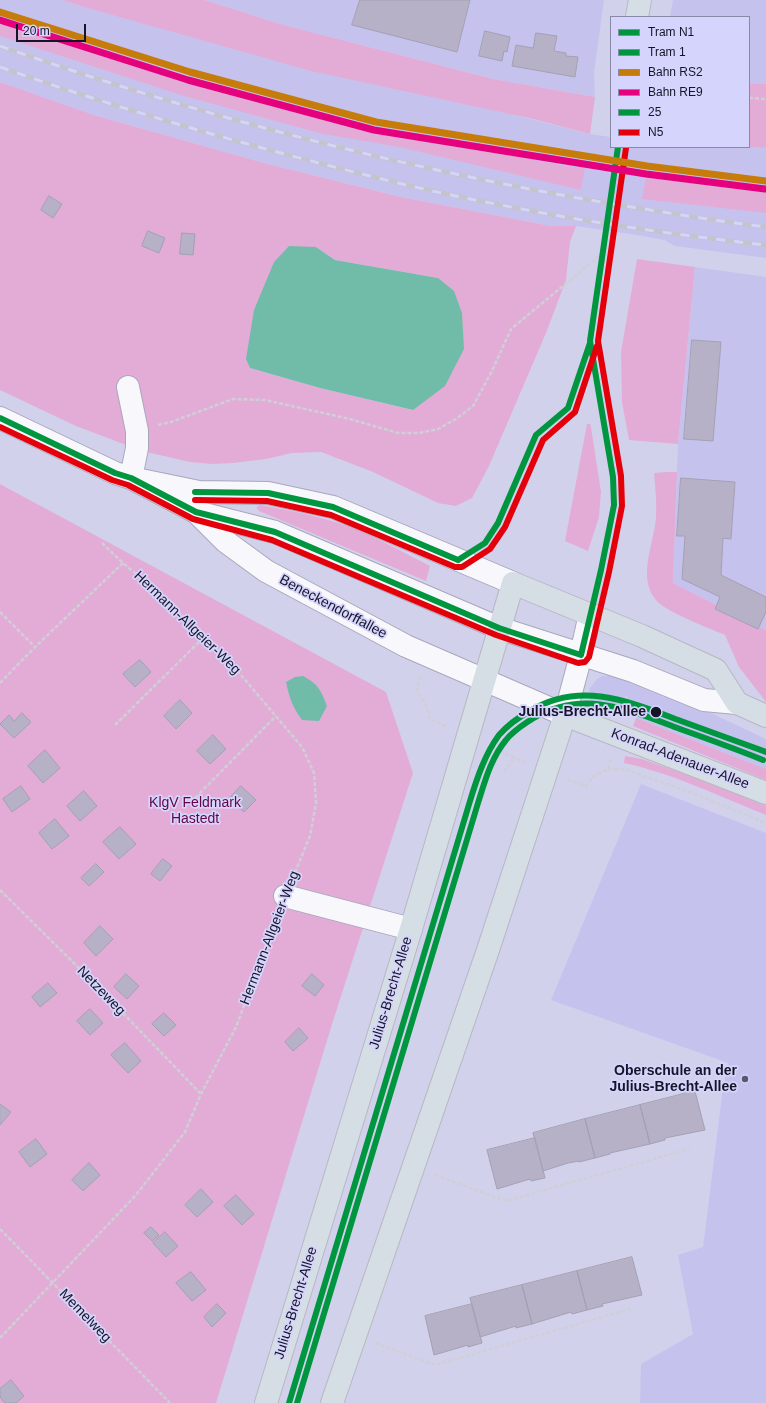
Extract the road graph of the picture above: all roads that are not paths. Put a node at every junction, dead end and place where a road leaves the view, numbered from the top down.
1 (640, 0) edge
2 (637, 16) edge
3 (128, 387) dead end
4 (0, 418) edge
5 (131, 478) junction
6 (196, 512) junction
7 (513, 583) junction
8 (590, 614) junction
9 (499, 628) junction
10 (581, 656) junction
11 (483, 680) junction
12 (737, 703) junction
13 (565, 715) junction
14 (766, 716) edge
15 (766, 792) edge
16 (285, 896) road end
17 (411, 930) junction
18 (266, 1403) edge
19 (332, 1403) edge

1 - 2 main road
3 - 5 street
4 - 5 street, Beneckendorffallee
5 - 6 street, Beneckendorffallee
5 - 7 street, Beneckendorffallee
6 - 9 street, Beneckendorffallee
6 - 11 street, Beneckendorffallee
7 - 8 main road, Beneckendorffallee
7 - 9 main road, Julius-Brecht-Allee
8 - 10 street
8 - 12 main road
9 - 10 street, Beneckendorffallee
9 - 11 main road, Julius-Brecht-Allee
10 - 12 street
10 - 13 street
11 - 13 street, Konrad-Adenauer-Allee
11 - 17 main road, Julius-Brecht-Allee
12 - 14 main road
13 - 15 main road, Konrad-Adenauer-Allee
13 - 19 main road
16 - 17 street
17 - 18 main road, Julius-Brecht-Allee

